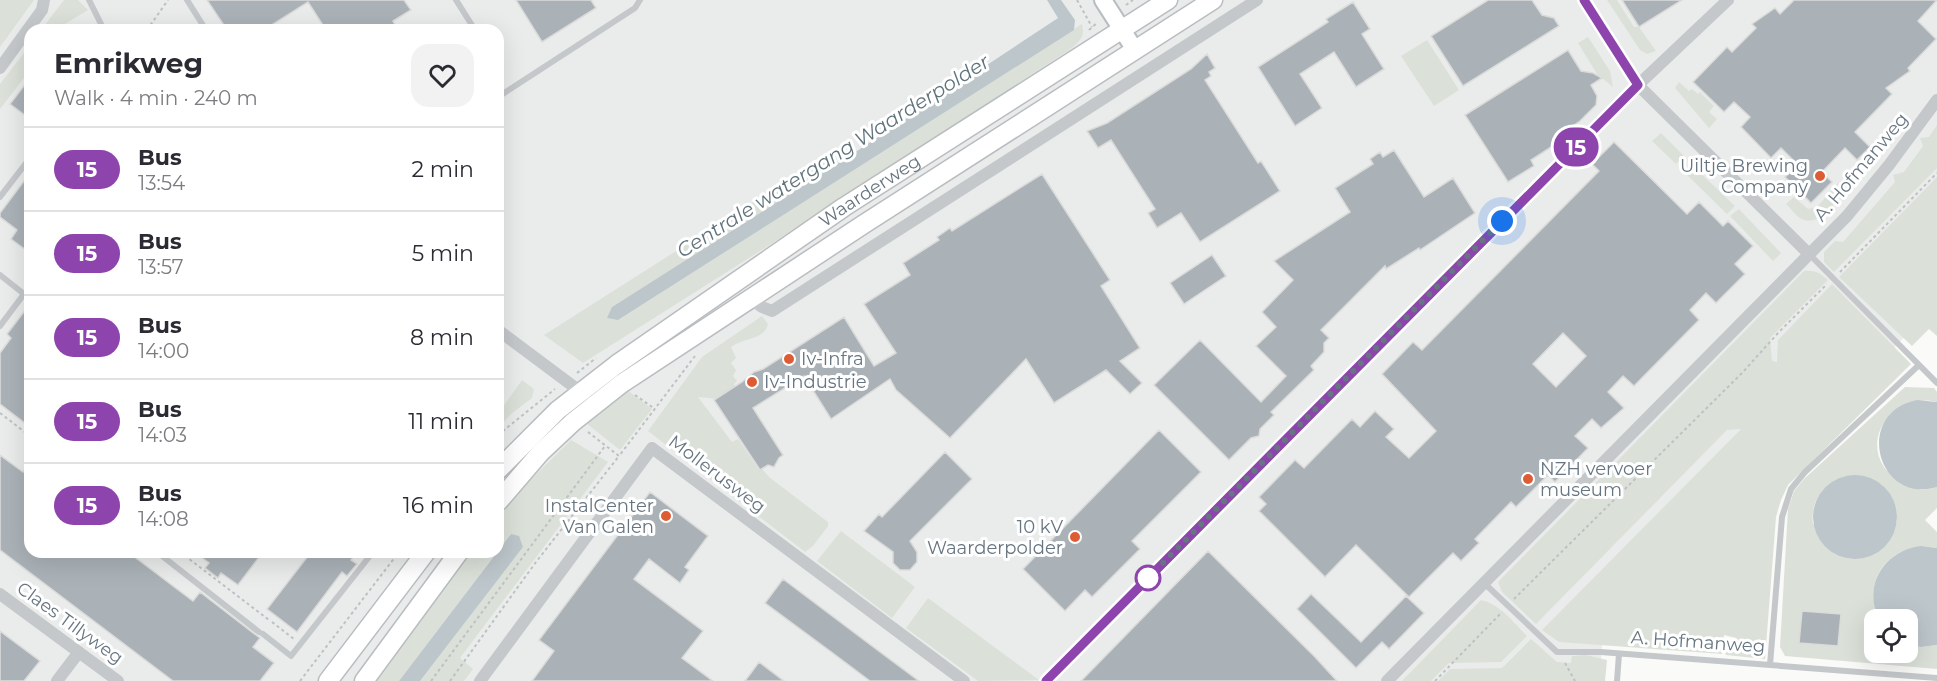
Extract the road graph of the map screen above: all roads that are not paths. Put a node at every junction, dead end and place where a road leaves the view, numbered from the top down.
1 (44, 0) edge
2 (89, 0) edge
3 (187, 0) edge
4 (456, 0) edge
5 (640, 0) edge
6 (1103, 0) edge
7 (1168, 0) edge
8 (1214, 0) edge
9 (1257, 0) edge
10 (1584, 0) edge
11 (1728, 0) edge
12 (32, 24) edge
13 (101, 24) edge
14 (202, 24) edge
15 (471, 24) edge
16 (1122, 30) junction
17 (24, 35) edge
18 (1135, 50) junction
19 (0, 68) edge
20 (1638, 85) junction
21 (504, 92) edge
22 (1937, 100) edge
23 (24, 166) edge
24 (0, 197) edge
25 (1809, 254) junction
26 (0, 275) edge
27 (751, 299) junction
28 (0, 326) edge
29 (504, 335) edge
30 (1919, 365) junction
31 (1937, 382) edge
32 (580, 392) junction
33 (595, 403) junction
34 (504, 464) edge
35 (504, 495) edge
36 (165, 558) edge
37 (368, 558) edge
38 (421, 558) edge
39 (455, 558) edge
40 (1484, 583) junction
41 (0, 594) edge
42 (79, 652) junction
43 (1619, 654) junction
44 (1770, 665) junction
45 (1937, 678) edge
46 (57, 681) edge
47 (118, 681) edge
48 (328, 681) edge
49 (364, 681) edge
50 (480, 681) edge
51 (964, 681) edge
52 (1046, 681) edge
53 (1387, 681) edge
54 (1617, 681) edge

1 - 12 street
2 - 13 lane
3 - 14 lane
4 - 15 lane
5 - 21 lane
6 - 16 street
7 - 16 main road, Waarderweg
8 - 18 main road, Waarderweg
9 - 27 street
10 - 20 street
11 - 20 street
16 - 18 street
16 - 32 main road, Waarderweg
17 - 19 street
18 - 27 main road, Waarderweg
20 - 25 street
20 - 52 street
22 - 25 street, A. Hofmanweg
23 - 24 lane
25 - 30 lane
25 - 40 street, A. Hofmanweg
26 - 28 lane
27 - 33 main road, Waarderweg
29 - 32 street
30 - 31 lane
30 - 44 lane
32 - 33 street
32 - 34 main road, Waarderweg
33 - 35 main road, Waarderweg
36 - 37 lane
38 - 48 main road
39 - 49 main road
40 - 43 lane, A. Hofmanweg
40 - 53 street, A. Hofmanweg
41 - 42 street, Claes Tillyweg
42 - 46 street
42 - 47 street, Claes Tillyweg
43 - 44 lane, A. Hofmanweg
43 - 54 lane
44 - 45 lane, A. Hofmanweg
50 - 51 street, Mollerusweg

